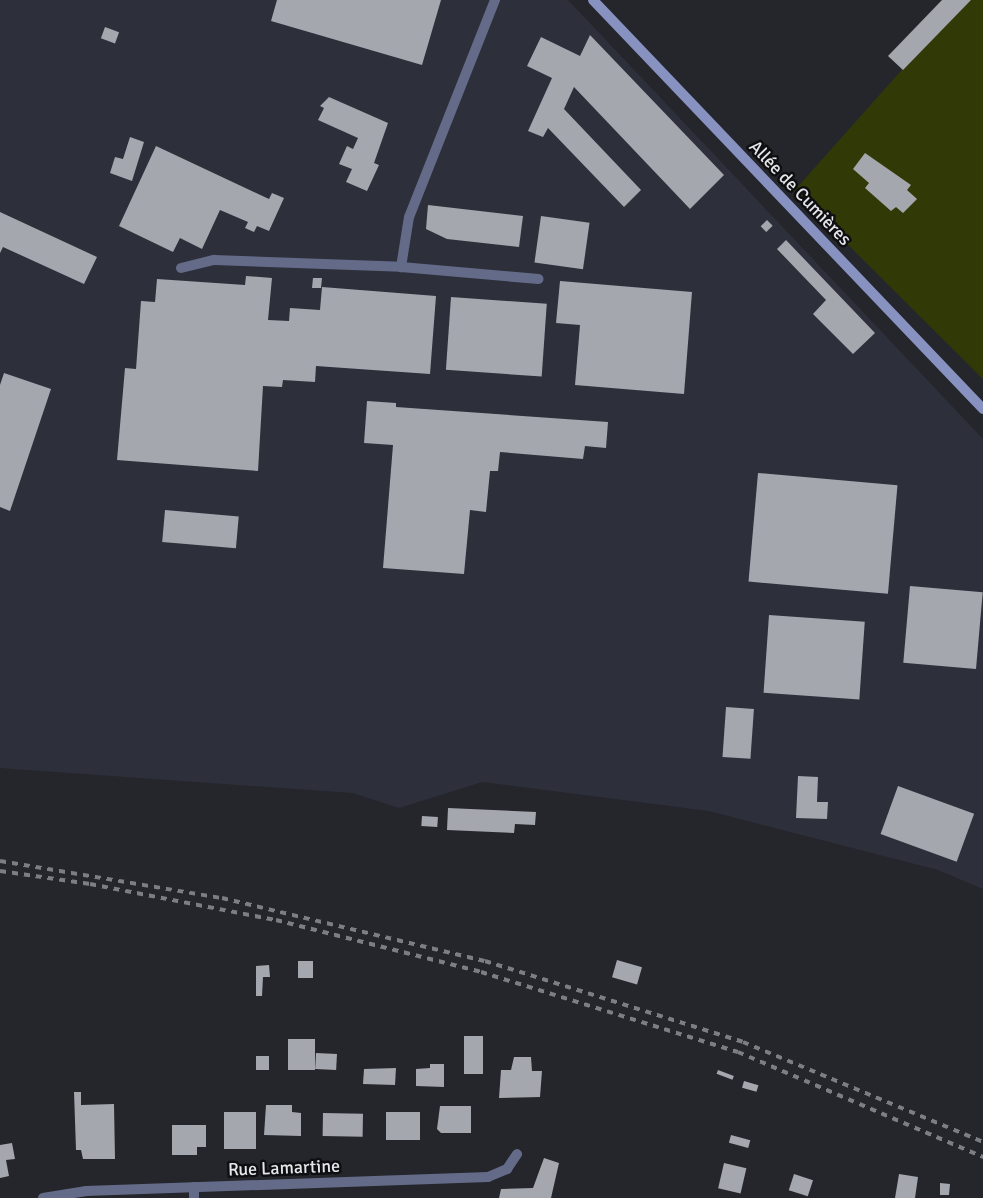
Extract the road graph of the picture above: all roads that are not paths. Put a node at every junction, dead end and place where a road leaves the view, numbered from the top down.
1 (495, 0) edge
2 (592, 0) edge
3 (401, 267) junction
4 (182, 268) dead end
5 (538, 279) dead end
6 (983, 409) edge
7 (517, 1154) dead end
8 (194, 1187) junction
9 (86, 1194) edge
10 (43, 1198) edge
11 (194, 1198) edge

1 - 3 street
2 - 6 main road, Allée de Cumières
3 - 4 street
3 - 5 street
7 - 8 street, Rue Lamartine
8 - 9 street, Rue Lamartine
8 - 11 street
9 - 10 street, Rue Lamartine

